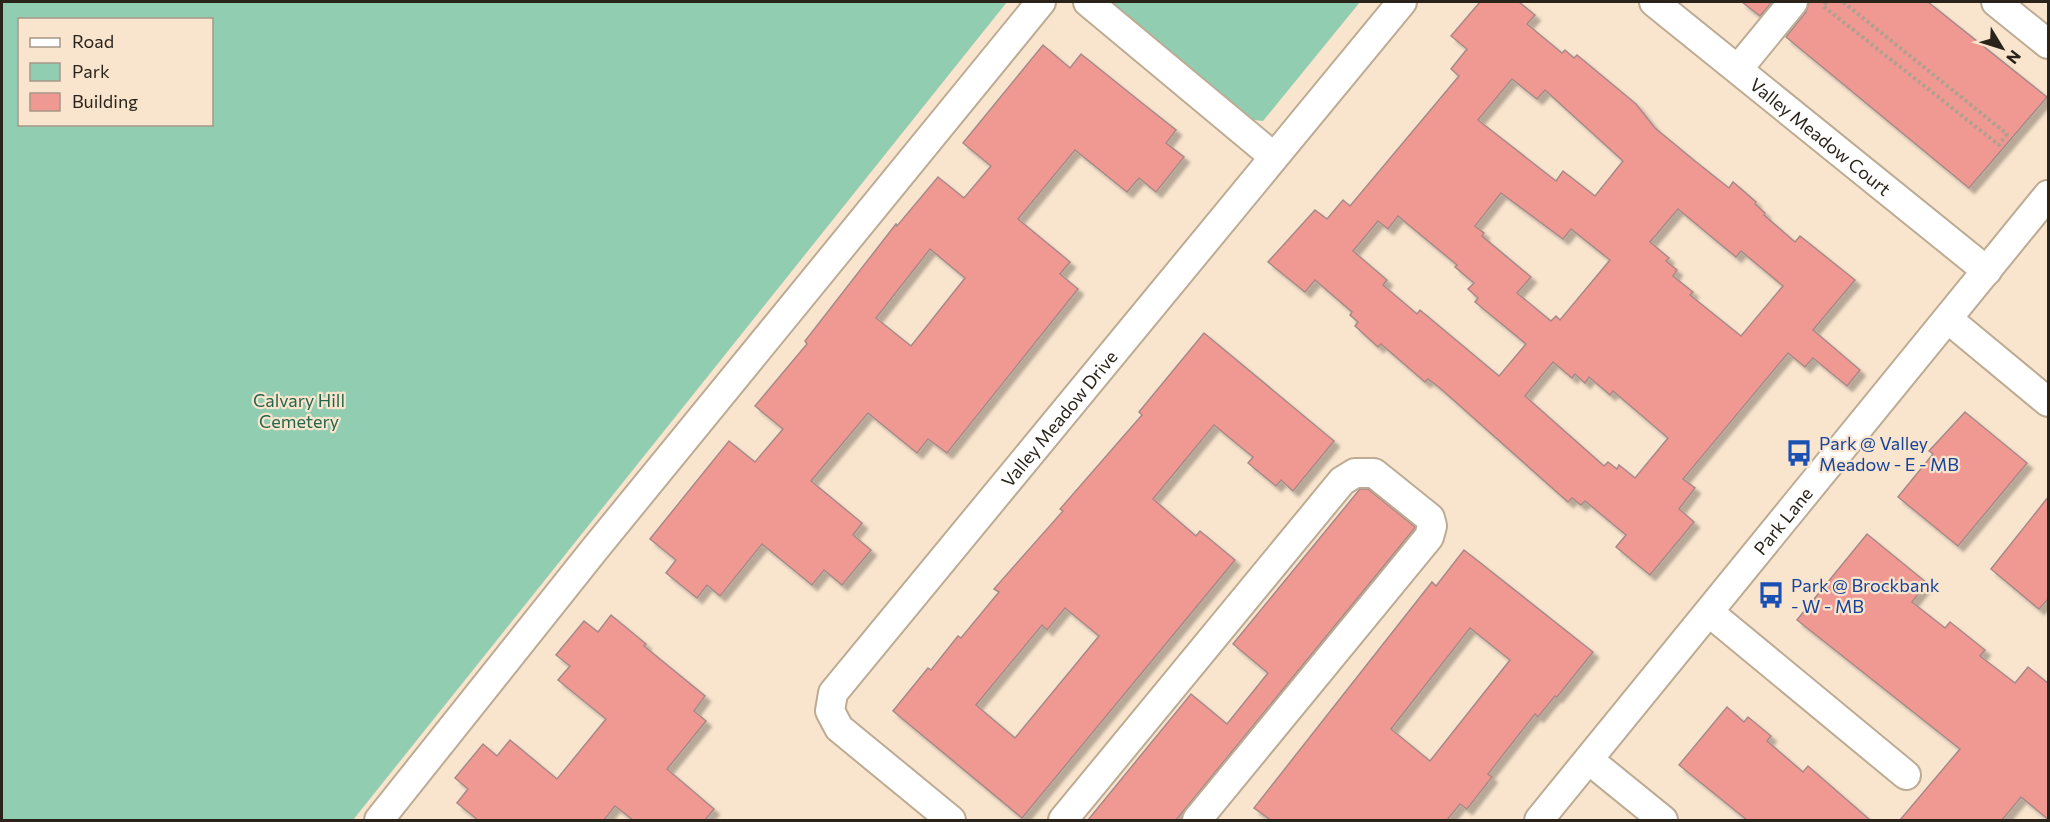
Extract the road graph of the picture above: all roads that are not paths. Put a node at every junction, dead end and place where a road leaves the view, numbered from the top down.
1 (1041, 2) edge
2 (1088, 2) edge
3 (1402, 2) edge
4 (1654, 2) edge
5 (1793, 2) edge
6 (1996, 2) edge
7 (2049, 44) edge
8 (1738, 69) junction
9 (1274, 157) junction
10 (2049, 195) edge
11 (1987, 271) junction
12 (1948, 319) junction
13 (2049, 402) edge
14 (1710, 613) junction
15 (1589, 760) junction
16 (1906, 775) dead end
17 (379, 820) edge
18 (951, 820) edge
19 (1063, 820) edge
20 (1197, 820) edge
21 (1539, 820) edge
22 (1663, 820) edge

1 - 17 street
2 - 9 street
3 - 9 street, Valley Meadow Drive
4 - 8 street, Valley Meadow Court
5 - 8 street
6 - 7 street
8 - 11 street, Valley Meadow Court
9 - 18 street, Valley Meadow Drive
10 - 11 street, Park Lane
11 - 12 street, Park Lane
12 - 13 street
12 - 14 street, Park Lane
14 - 15 street, Park Lane
14 - 16 street
15 - 21 street, Park Lane
15 - 22 street
19 - 20 street

